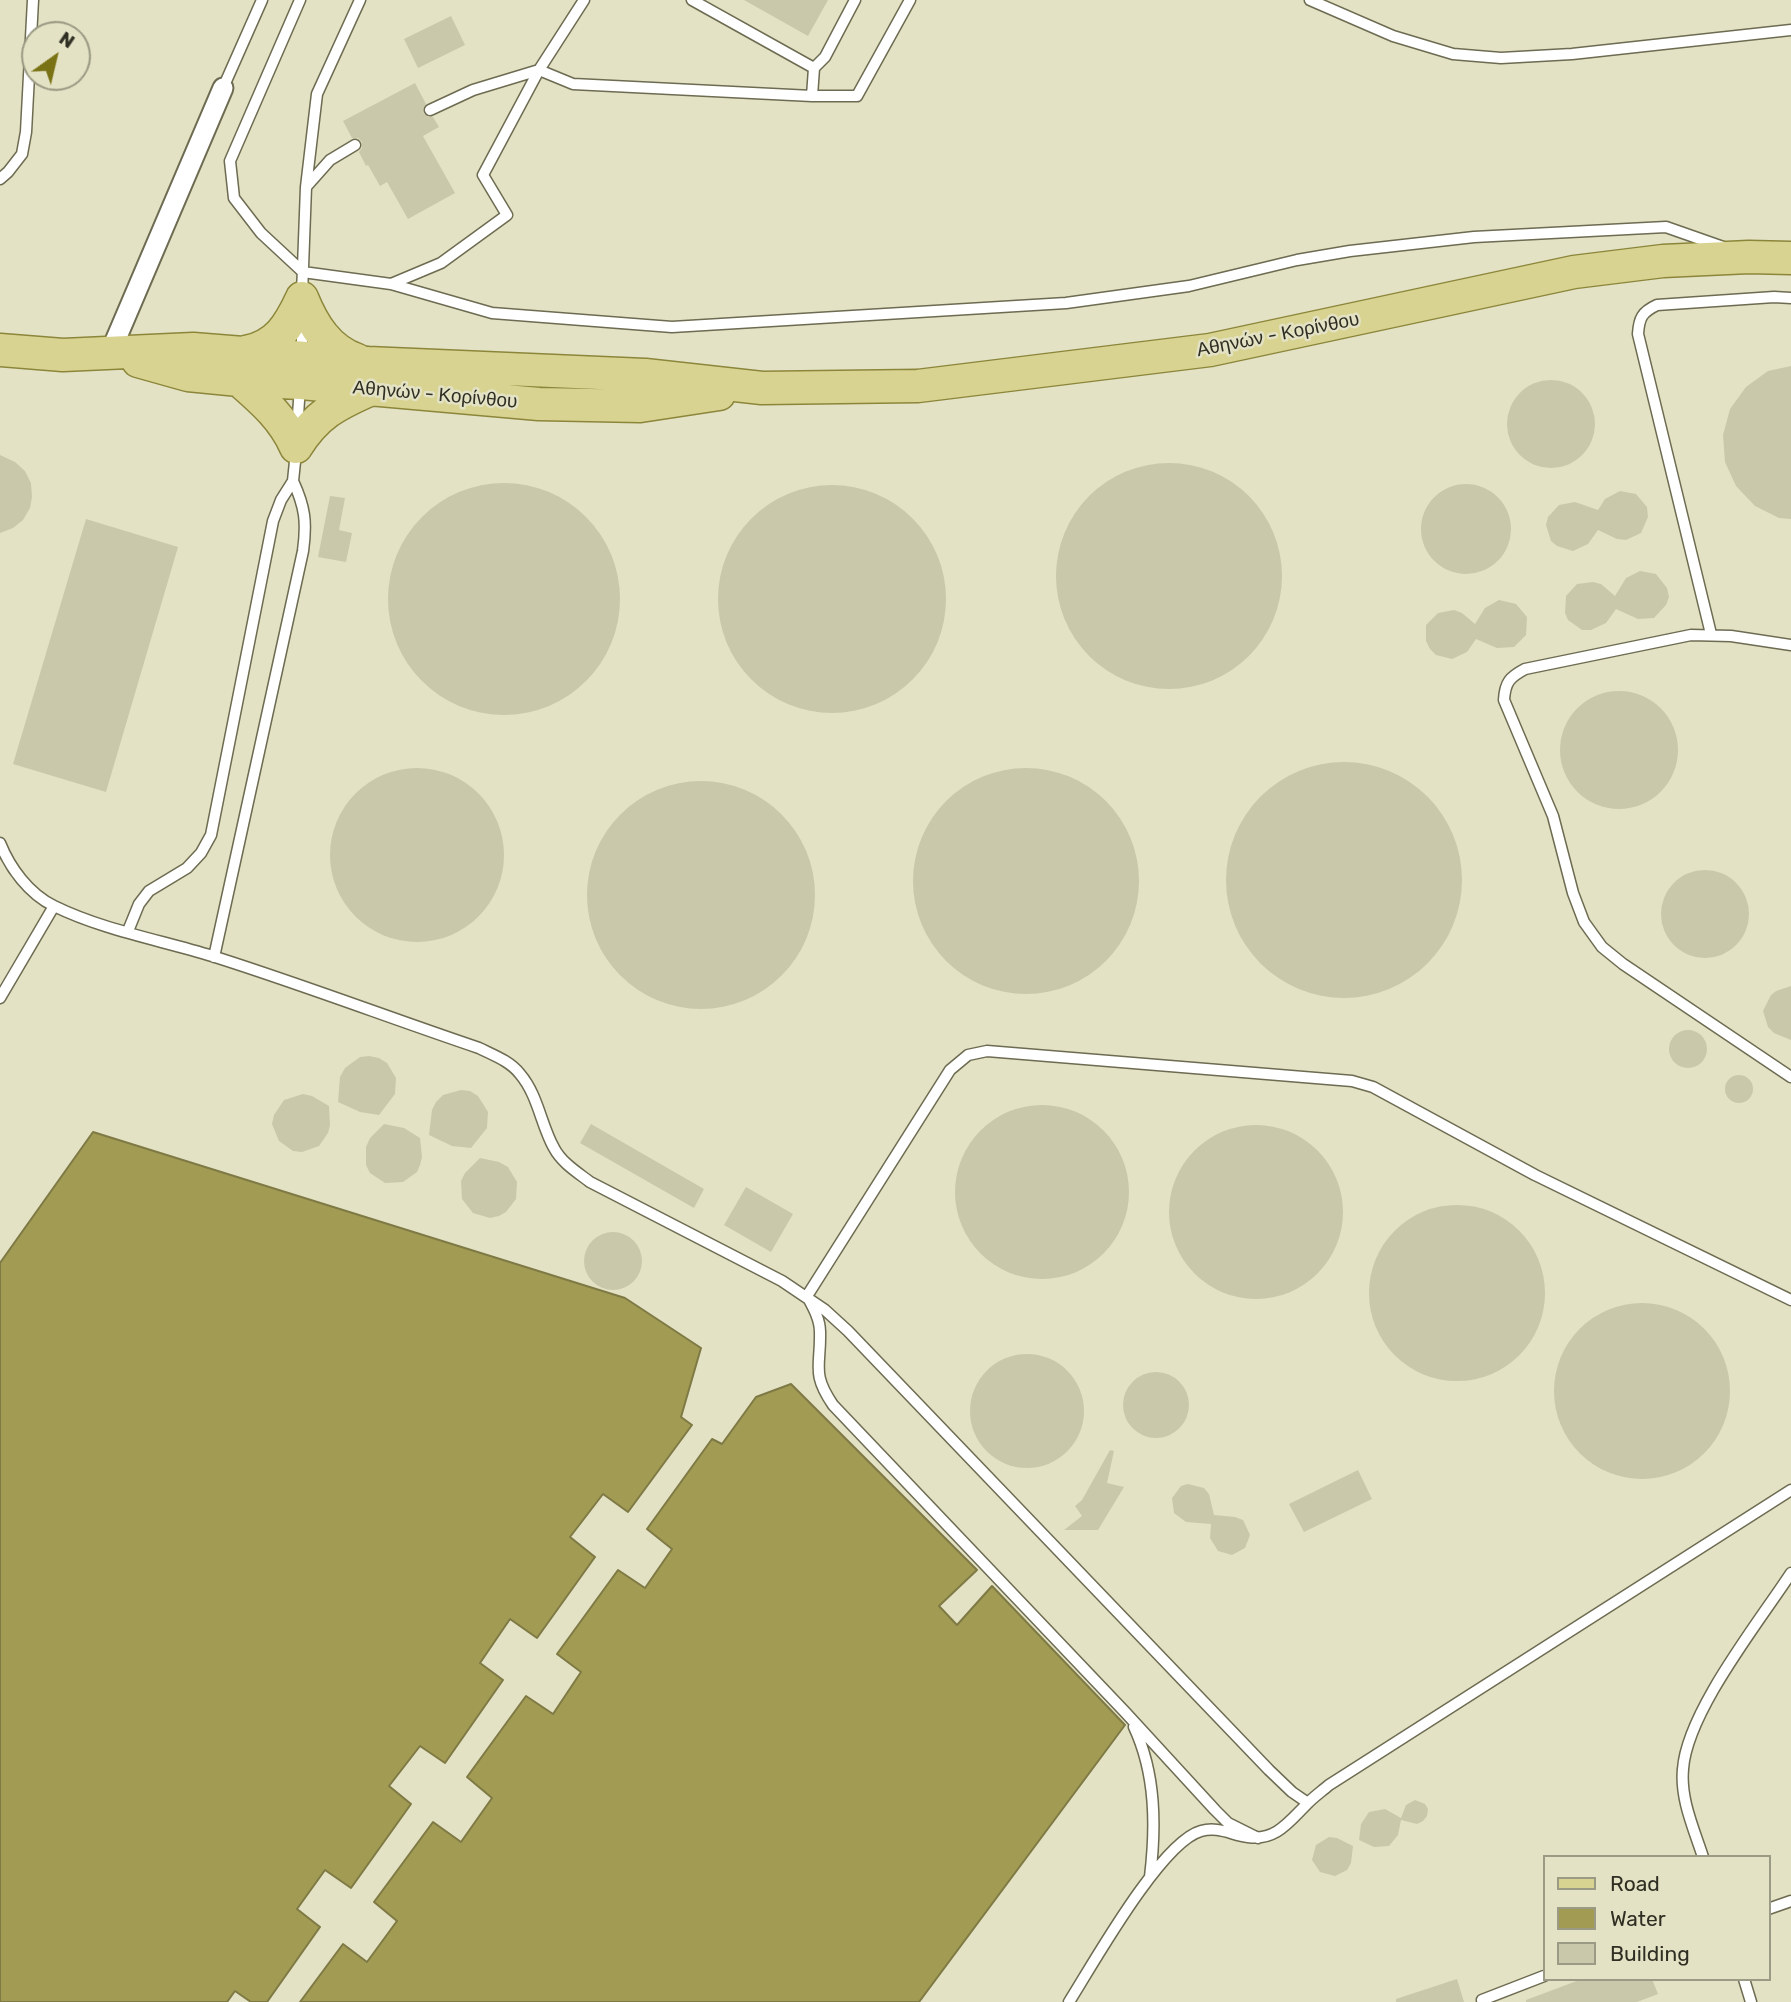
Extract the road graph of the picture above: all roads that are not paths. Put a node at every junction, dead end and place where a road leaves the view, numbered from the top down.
1 (33, 0) edge
2 (262, 0) edge
3 (300, 0) edge
4 (360, 0) edge
5 (584, 0) edge
6 (692, 0) edge
7 (855, 0) edge
8 (910, 0) edge
9 (1310, 0) edge
10 (1791, 30) edge
11 (814, 68) junction
12 (539, 70) junction
13 (223, 88) joint
14 (812, 96) junction
15 (430, 110) dead end
16 (355, 145) dead end
17 (0, 179) edge
18 (306, 187) junction
19 (1749, 257) junction
20 (1791, 258) edge
21 (391, 284) junction
22 (303, 285) junction
23 (1791, 298) edge
24 (0, 350) edge
25 (110, 353) junction
26 (241, 367) junction
27 (301, 370) junction
28 (369, 377) junction
29 (296, 447) junction
30 (293, 481) junction
31 (1711, 634) junction
32 (1791, 645) edge
33 (0, 843) edge
34 (54, 906) junction
35 (128, 931) junction
36 (214, 957) junction
37 (0, 998) edge
38 (1791, 1077) edge
39 (807, 1296) junction
40 (1791, 1300) edge
41 (1791, 1490) edge
42 (1791, 1573) edge
43 (1125, 1712) junction
44 (1308, 1803) junction
45 (1258, 1838) junction
46 (1702, 1855) edge
47 (1150, 1877) junction
48 (1791, 1901) edge
49 (1770, 1908) edge
50 (1542, 1977) edge
51 (1745, 1981) edge
52 (1482, 2000) dead end
53 (1069, 2002) edge
54 (1751, 2002) edge

1 - 17 lane
2 - 13 lane
3 - 22 lane
4 - 18 lane
5 - 12 lane
6 - 11 lane
7 - 11 lane
8 - 14 lane
9 - 10 lane
11 - 14 lane
12 - 14 lane
12 - 15 lane
12 - 21 lane
13 - 25 street
16 - 18 lane
18 - 22 lane
19 - 20 main road, Αθηνών - Κορίνθου
19 - 21 lane
19 - 28 main road, Αθηνών - Κορίνθου
21 - 22 lane
22 - 26 main road
22 - 27 lane
22 - 28 main road
23 - 31 lane
24 - 25 main road, Αθηνών - Κορίνθου
25 - 26 main road, Αθηνών - Κορίνθου
26 - 27 main road, Αθηνών - Κορίνθου
26 - 29 main road
27 - 28 main road, Αθηνών - Κορίνθου
27 - 29 lane
28 - 29 main road
29 - 30 lane
30 - 35 lane
30 - 36 lane
31 - 32 lane
31 - 38 lane
33 - 34 lane
34 - 35 lane
34 - 37 lane
35 - 36 lane
36 - 39 lane
39 - 40 lane
39 - 43 lane
39 - 44 lane
41 - 44 lane
42 - 46 lane
43 - 45 lane
43 - 47 lane
44 - 45 lane
45 - 47 lane
47 - 53 lane
48 - 49 lane
50 - 52 lane
51 - 54 lane

